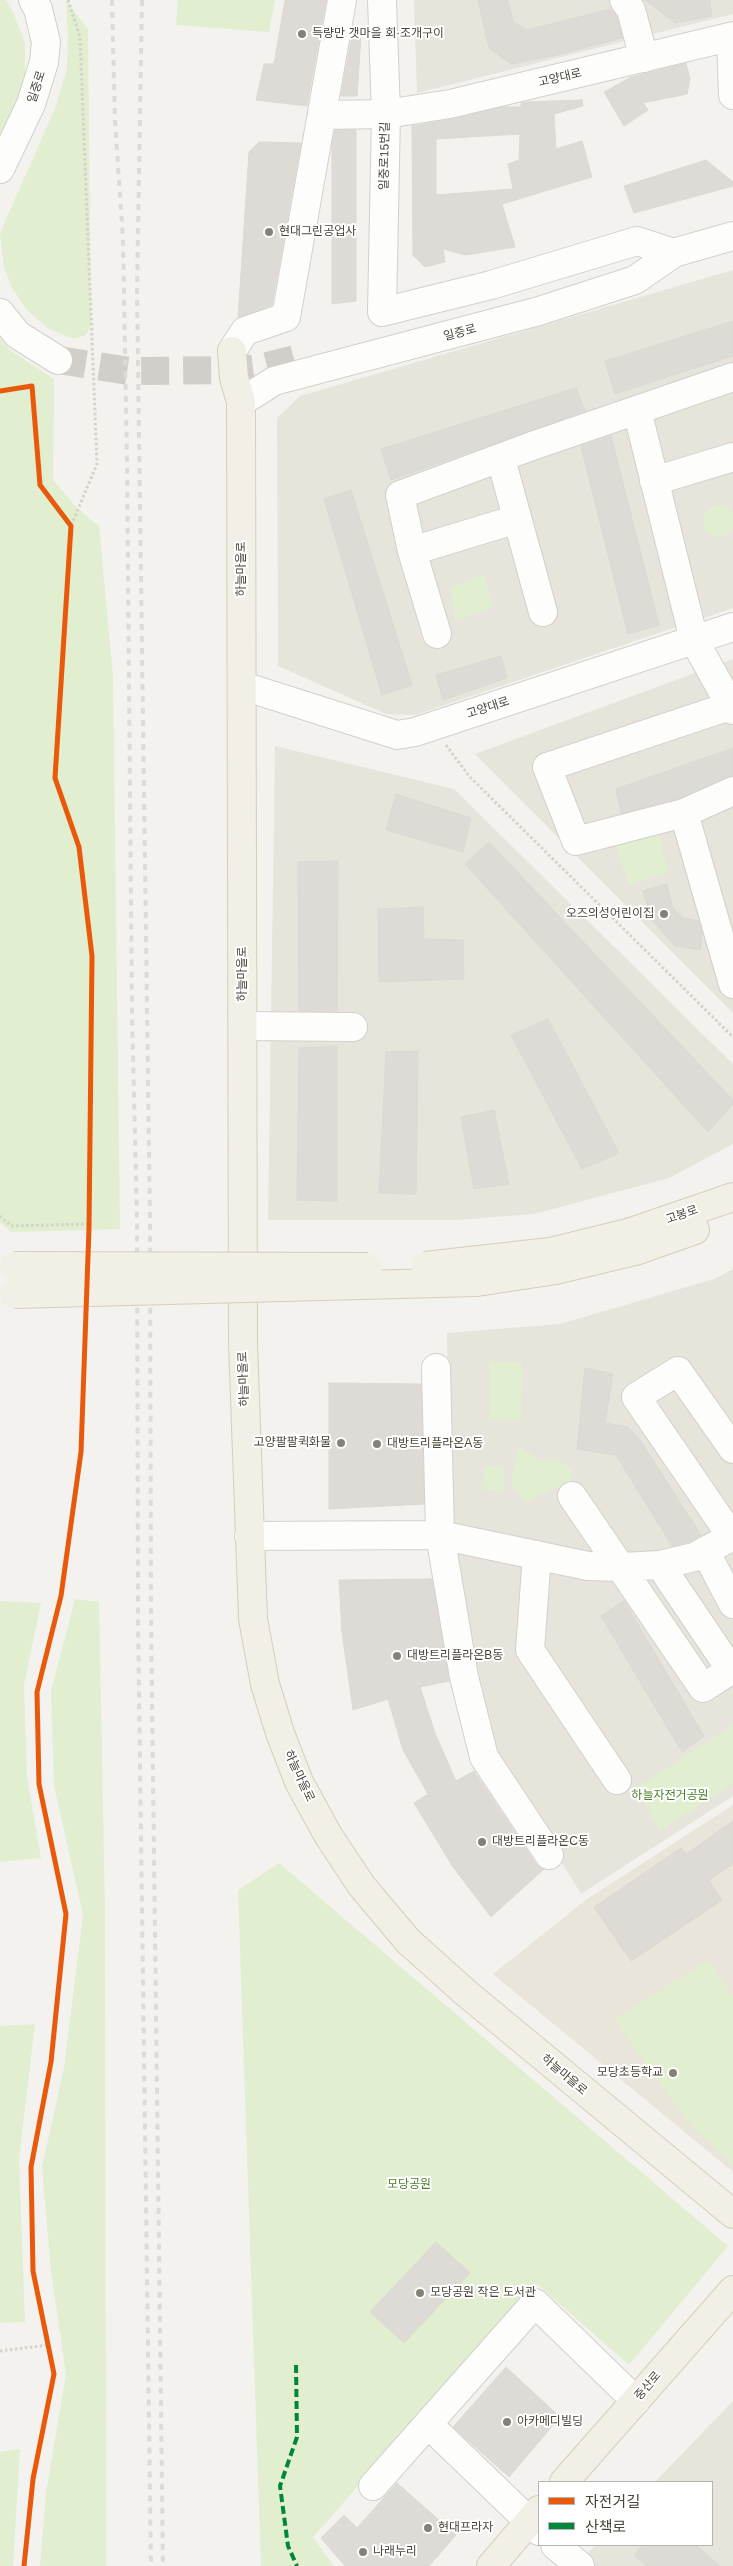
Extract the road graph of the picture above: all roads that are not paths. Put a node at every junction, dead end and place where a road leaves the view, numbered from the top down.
1 (33, 0) edge
2 (342, 0) edge
3 (382, 0) edge
4 (624, 0) edge
5 (732, 37) edge
6 (644, 58) junction
7 (733, 95) edge
8 (386, 114) junction
9 (322, 115) junction
10 (0, 169) edge
11 (733, 236) edge
12 (674, 253) junction
13 (0, 313) edge
14 (232, 351) joint
15 (303, 356) tunnel mouth
16 (58, 360) tunnel mouth
17 (733, 377) edge
18 (241, 402) junction
19 (637, 410) junction
20 (733, 457) edge
21 (501, 459) junction
22 (654, 481) junction
23 (517, 519) junction
24 (412, 551) junction
25 (543, 612) dead end
26 (733, 627) edge
27 (438, 634) dead end
28 (694, 640) junction
29 (242, 686) junction
30 (732, 707) edge
31 (733, 791) edge
32 (684, 812) junction
33 (733, 984) edge
34 (243, 1026) junction
35 (353, 1028) dead end
36 (733, 1197) edge
37 (733, 1215) edge
38 (633, 1241) junction
39 (7, 1266) edge
40 (7, 1294) edge
41 (436, 1368) dead end
42 (733, 1449) edge
43 (572, 1496) dead end
44 (440, 1535) junction
45 (249, 1536) junction
46 (732, 1536) edge
47 (705, 1550) junction
48 (537, 1555) junction
49 (660, 1565) junction
50 (622, 1567) junction
51 (733, 1604) edge
52 (617, 1780) dead end
53 (549, 1855) dead end
54 (733, 2214) edge
55 (733, 2290) edge
56 (636, 2401) junction
57 (428, 2424) junction
58 (565, 2481) edge
59 (373, 2486) dead end
60 (536, 2521) edge
61 (556, 2546) edge
62 (491, 2566) edge
63 (580, 2566) edge

1 - 10 street, 일중로
2 - 9 street
3 - 8 street, 일중로15번길
4 - 6 street
5 - 6 street, 고양대로
5 - 7 street
6 - 8 street, 고양대로
8 - 9 street, 고양대로
8 - 12 street, 일중로15번길
9 - 14 street
11 - 12 street, 일중로
12 - 15 street, 일중로
12 - 18 street, 일중로
13 - 16 street
14 - 18 main road, 하늘마을로
17 - 19 street
18 - 29 main road, 하늘마을로
19 - 21 street
19 - 22 street
20 - 22 street
21 - 23 street
21 - 24 street
22 - 28 street
23 - 24 street
23 - 25 street
24 - 27 street
26 - 28 street, 고양대로
28 - 29 street, 고양대로
28 - 30 street
29 - 34 main road, 하늘마을로
30 - 32 street
31 - 32 street
32 - 33 street
34 - 35 street
34 - 45 main road, 하늘마을로
36 - 38 main road, 고봉로
37 - 38 main road, 고봉로
38 - 39 main road, bridge
38 - 40 main road, bridge
41 - 44 street
42 - 46 street
43 - 50 street
44 - 45 street
44 - 48 street
44 - 53 street
45 - 54 main road, 하늘마을로
46 - 47 street
47 - 49 street
47 - 51 street
48 - 50 street
48 - 52 street
49 - 50 street
49 - 50 street
55 - 56 main road, 중산로
56 - 57 street
56 - 58 main road, 중산로
57 - 59 street
57 - 60 street
60 - 62 main road
61 - 63 street

